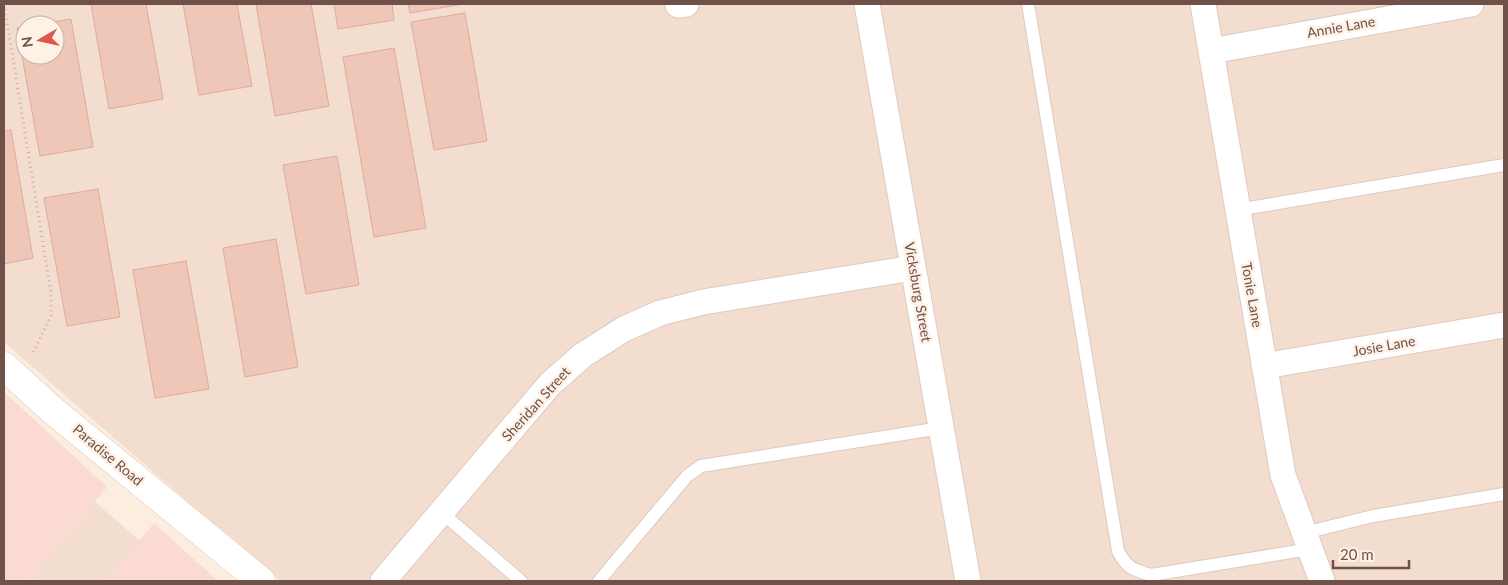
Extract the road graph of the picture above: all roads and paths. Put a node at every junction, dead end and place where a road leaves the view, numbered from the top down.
1 (4, 4) edge
2 (867, 4) edge
3 (1028, 4) edge
4 (1203, 4) edge
5 (1471, 4) edge
6 (1211, 51) junction
7 (1504, 166) edge
8 (1237, 210) junction
9 (913, 268) junction
10 (1504, 324) edge
11 (1264, 366) junction
12 (12, 373) edge
13 (941, 428) junction
14 (1504, 494) edge
15 (442, 512) junction
16 (1307, 541) junction
17 (261, 581) edge
18 (383, 581) edge
19 (521, 581) edge
20 (599, 581) edge
21 (968, 581) edge
22 (1322, 581) edge

1 - 12 path
2 - 9 street, Vicksburg Street
3 - 16 lane
4 - 6 street, Tonie Lane
5 - 6 street, Annie Lane
6 - 8 street, Tonie Lane
7 - 8 lane
8 - 11 street, Tonie Lane
9 - 13 street, Vicksburg Street
9 - 15 street, Sheridan Street
10 - 11 street, Josie Lane
11 - 16 street, Tonie Lane
12 - 17 main road, Paradise Road
13 - 20 lane
13 - 21 street, Vicksburg Street
14 - 16 lane
15 - 18 street, Sheridan Street
15 - 19 lane
16 - 22 street, Tonie Lane

